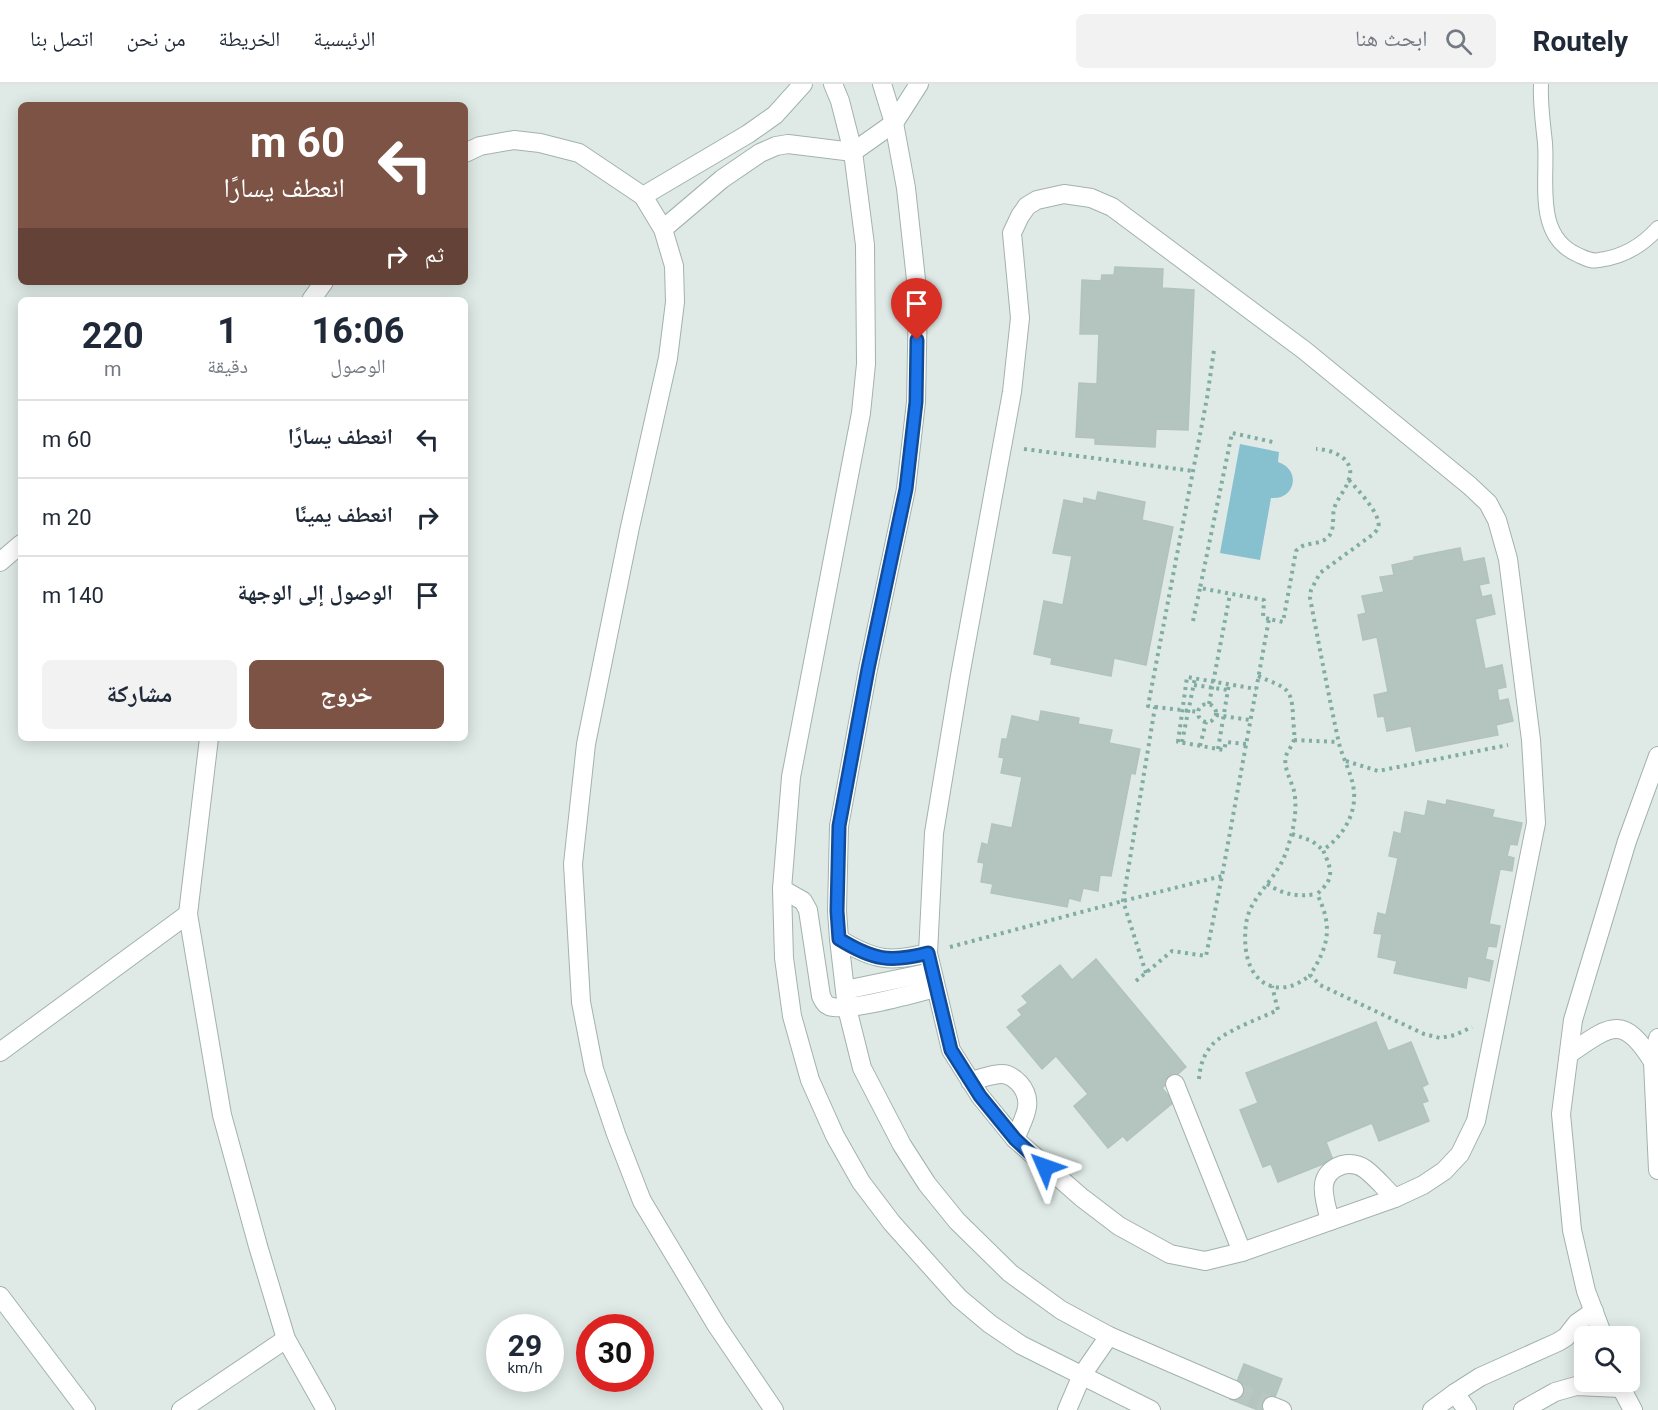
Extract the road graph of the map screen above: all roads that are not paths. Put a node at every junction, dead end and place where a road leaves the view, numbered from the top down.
1 (803, 84) edge
2 (833, 84) edge
3 (882, 84) edge
4 (919, 84) edge
5 (1541, 84) edge
6 (894, 123) junction
7 (468, 152) edge
8 (853, 152) junction
9 (643, 196) junction
10 (1658, 228) edge
11 (663, 229) junction
12 (18, 547) edge
13 (0, 562) edge
14 (209, 741) edge
15 (1658, 756) edge
16 (782, 889) junction
17 (188, 914) junction
18 (839, 939) junction
19 (928, 953) junction
20 (934, 980) junction
21 (846, 999) junction
22 (1658, 1038) edge
23 (0, 1052) edge
24 (1569, 1054) junction
25 (1653, 1062) junction
26 (970, 1082) junction
27 (1175, 1084) dead end
28 (1015, 1139) junction
29 (1658, 1170) edge
30 (1395, 1198) junction
31 (1330, 1221) junction
32 (1242, 1252) junction
33 (0, 1296) edge
34 (1594, 1311) junction
35 (1599, 1326) edge
36 (1109, 1336) junction
37 (286, 1339) junction
38 (1082, 1375) junction
39 (1574, 1387) edge
40 (1234, 1390) tunnel mouth
41 (1623, 1392) edge
42 (1455, 1393) junction
43 (86, 1410) edge
44 (181, 1410) edge
45 (326, 1410) edge
46 (774, 1410) edge
47 (1067, 1410) edge
48 (1151, 1410) edge
49 (1432, 1410) edge
50 (1467, 1410) edge
51 (1523, 1410) edge
52 (1633, 1410) edge

1 - 9 street
2 - 8 street
3 - 6 street
4 - 6 street
5 - 10 lane
6 - 8 street
6 - 18 street
7 - 9 street
8 - 11 street
8 - 16 street
9 - 11 street
11 - 46 street
12 - 13 street
14 - 17 street
15 - 24 street
16 - 21 street
16 - 38 street
17 - 23 street
17 - 37 street
18 - 19 street
18 - 21 street
19 - 20 street
19 - 30 street
20 - 21 street
20 - 26 street
21 - 36 street
22 - 25 street
24 - 25 street
24 - 34 street
25 - 29 street
26 - 28 street
26 - 28 street
27 - 32 street
28 - 32 street
30 - 31 street
30 - 31 street
31 - 32 street
33 - 43 street
34 - 35 street
34 - 42 street
36 - 38 street
36 - 40 street
37 - 44 street
37 - 45 street
38 - 47 street
38 - 48 street
39 - 51 street
41 - 52 street
42 - 49 street
42 - 50 street

